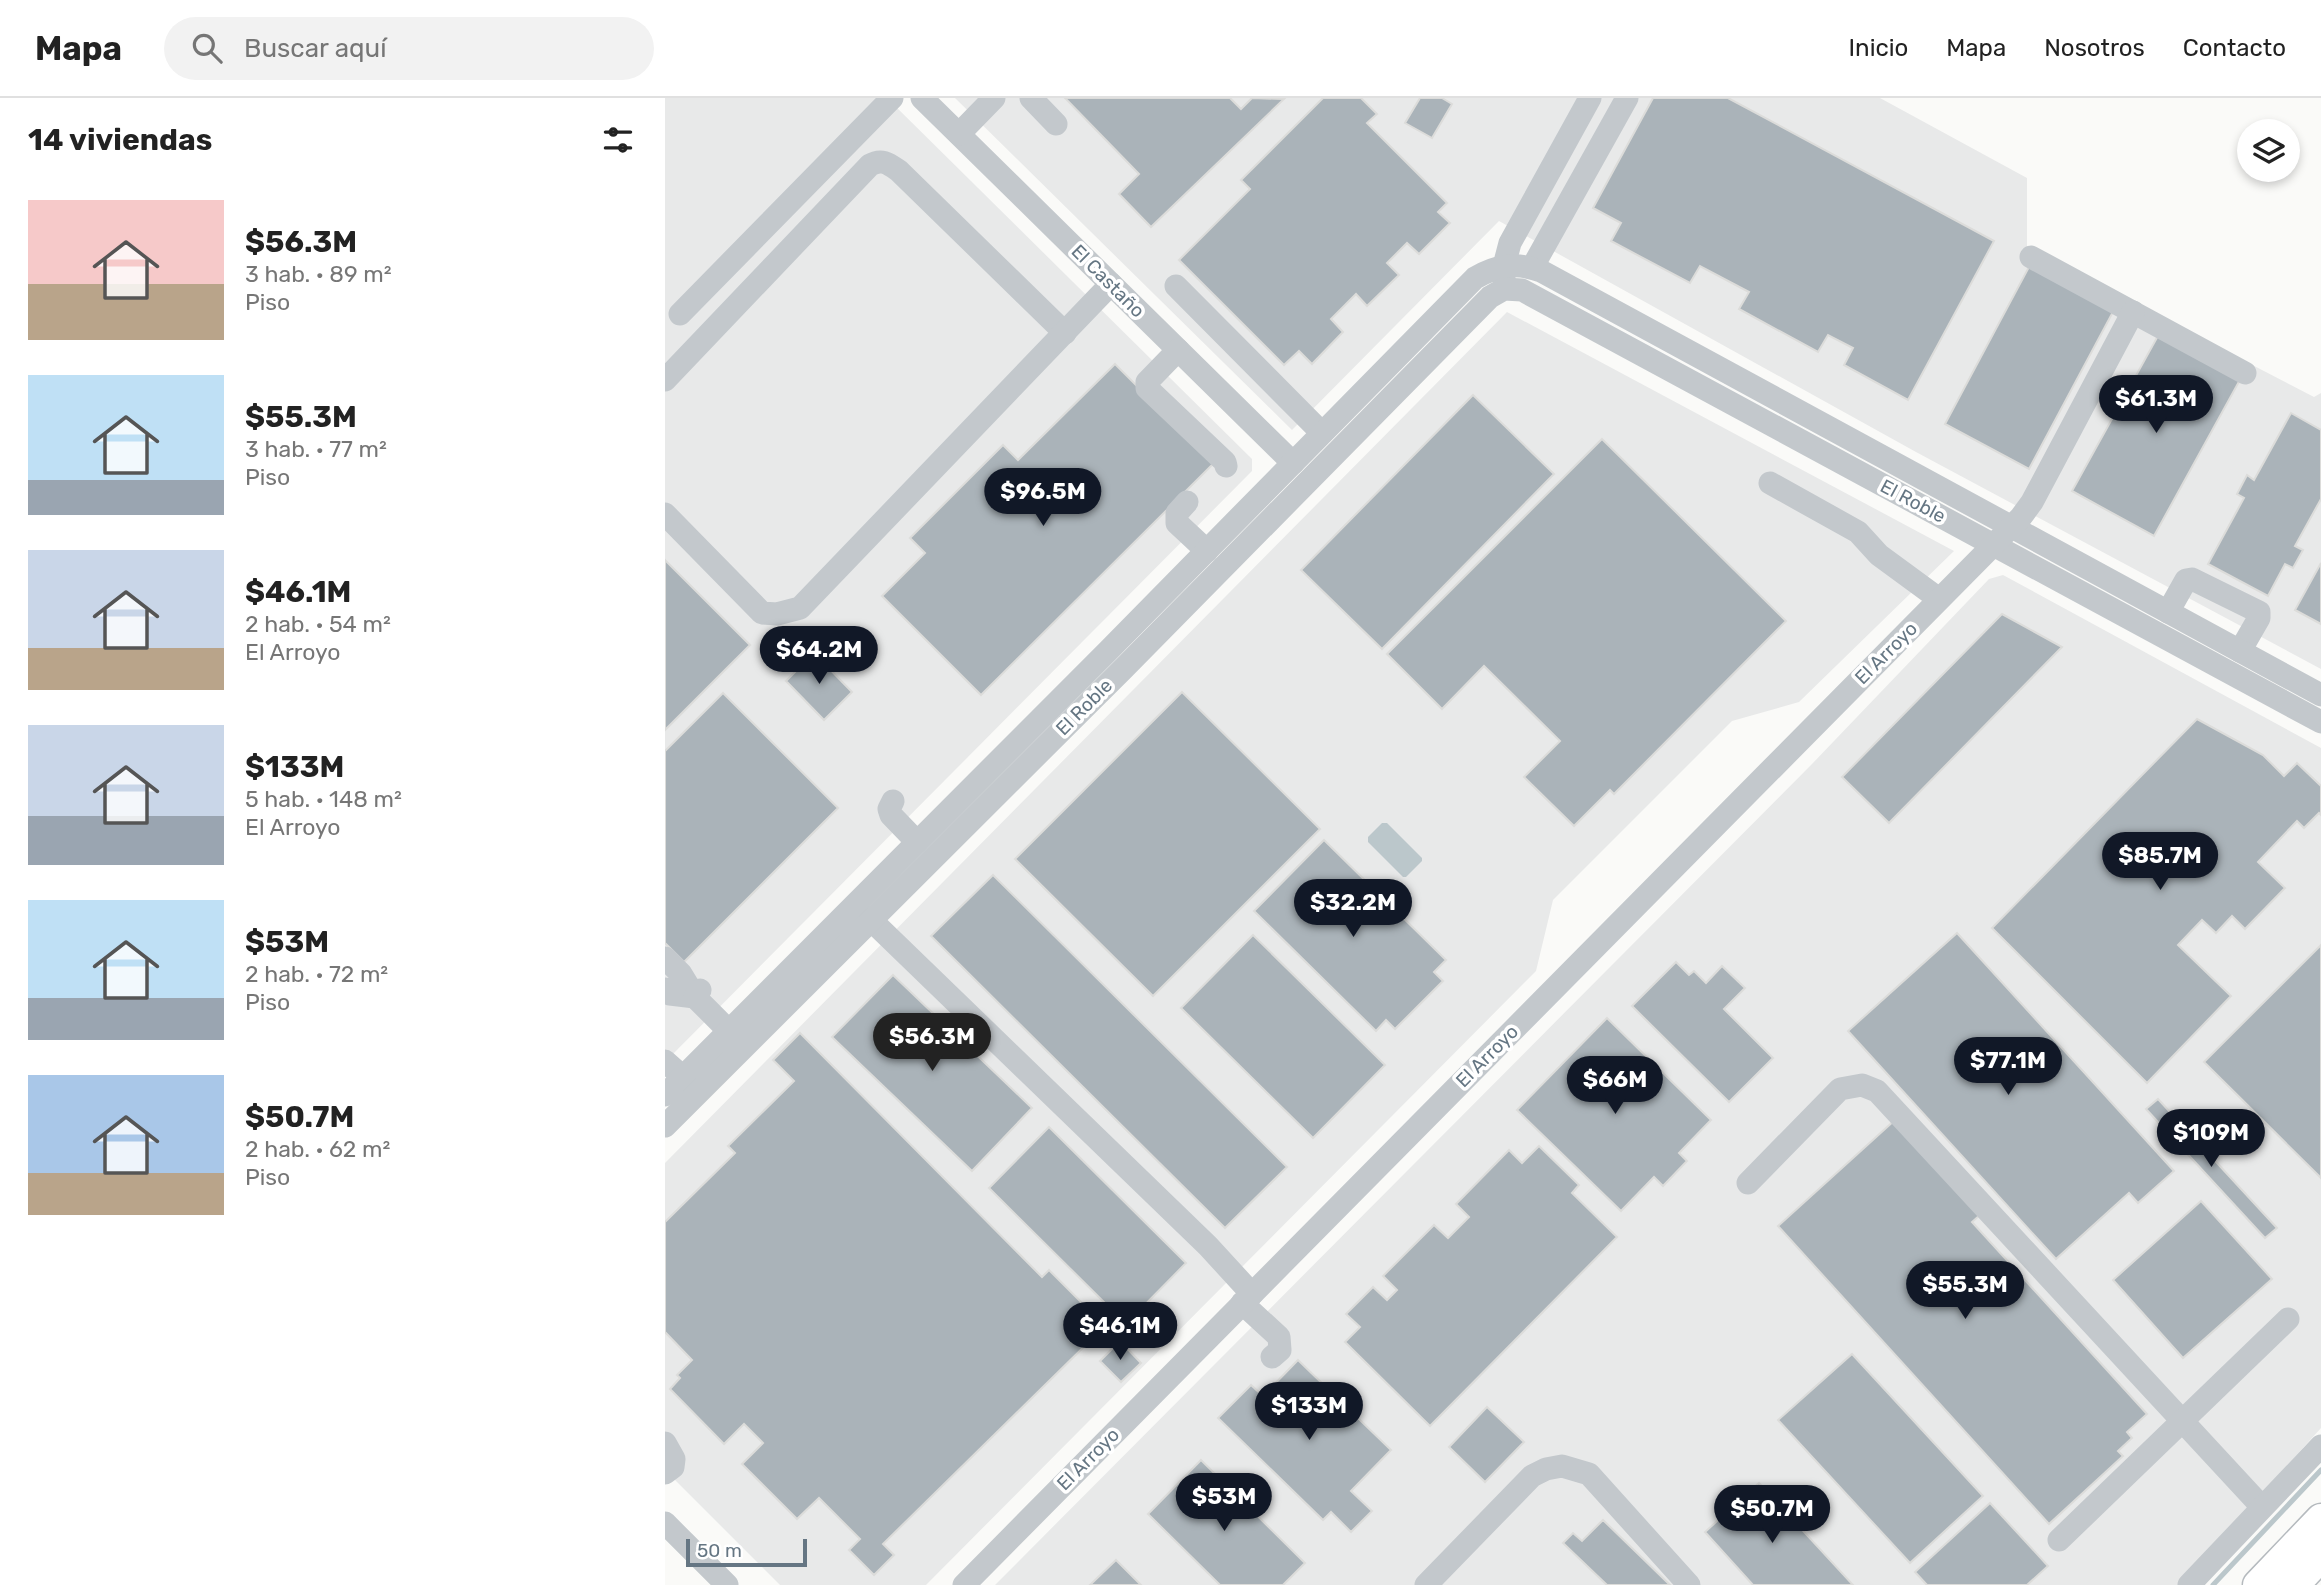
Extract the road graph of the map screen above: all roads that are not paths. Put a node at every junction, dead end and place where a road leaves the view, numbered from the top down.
1 (892, 98) edge
2 (922, 98) edge
3 (994, 98) edge
4 (1031, 98) edge
5 (1590, 98) edge
6 (1627, 98) edge
7 (1056, 124) dead end
8 (959, 134) junction
9 (2031, 257) dead end
10 (1504, 266) junction
11 (1532, 268) junction
12 (1111, 285) junction
13 (1176, 286) dead end
14 (1504, 289) junction
15 (2133, 312) junction
16 (680, 314) dead end
17 (1066, 333) junction
18 (1178, 350) junction
19 (2245, 373) dead end
20 (665, 380) edge
21 (1322, 433) junction
22 (1293, 463) junction
23 (1226, 466) dead end
24 (1770, 483) dead end
25 (1188, 502) dead end
26 (665, 514) edge
27 (2010, 527) junction
28 (1993, 544) junction
29 (1207, 551) junction
30 (1939, 599) junction
31 (2168, 611) junction
32 (2240, 651) junction
33 (1107, 652) junction
34 (1124, 668) junction
35 (2321, 695) edge
36 (2321, 722) edge
37 (893, 801) dead end
38 (917, 842) junction
39 (870, 919) junction
40 (665, 958) edge
41 (665, 989) edge
42 (698, 993) junction
43 (729, 1031) junction
44 (665, 1061) edge
45 (683, 1077) junction
46 (665, 1095) edge
47 (665, 1126) edge
48 (1748, 1183) dead end
49 (1247, 1299) junction
50 (2288, 1319) dead end
51 (1272, 1357) dead end
52 (2183, 1421) junction
53 (665, 1443) edge
54 (2321, 1446) edge
55 (665, 1473) edge
56 (2262, 1507) junction
57 (2321, 1519) edge
58 (665, 1523) edge
59 (2059, 1540) dead end
60 (2321, 1556) edge
61 (727, 1585) edge
62 (964, 1585) edge
63 (1426, 1585) edge
64 (1689, 1585) edge
65 (2189, 1585) edge
66 (2258, 1585) edge
67 (2294, 1585) edge

1 - 16 street
2 - 8 street, El Castaño
3 - 8 street
4 - 7 street
5 - 10 street
6 - 11 street
8 - 12 street, El Castaño
9 - 15 street
10 - 11 street, El Roble
10 - 14 street
10 - 21 street, El Roble
11 - 27 street, El Roble
12 - 17 street
12 - 18 street, El Castaño
13 - 21 street
14 - 28 street, El Roble
14 - 34 street, El Roble
15 - 19 street
15 - 27 street, El Arroyo
17 - 20 street
17 - 26 street
18 - 22 street, El Castaño
18 - 23 street
21 - 22 street, El Roble
22 - 29 street, El Roble
24 - 30 street
25 - 29 street
27 - 28 street, El Arroyo
27 - 31 street, El Roble
28 - 30 street, El Arroyo
28 - 36 street, El Roble
29 - 33 street, El Roble
30 - 49 street, El Arroyo
31 - 32 street, El Roble
31 - 32 street
32 - 35 street, El Roble
33 - 34 street
33 - 38 street, El Roble
34 - 39 street, El Roble
37 - 38 street
38 - 43 street, El Roble
39 - 47 street, El Roble
39 - 49 street
40 - 42 street
41 - 42 street
42 - 43 street
43 - 45 street, El Roble
44 - 45 street
45 - 46 street, El Roble
48 - 52 street
49 - 51 street
49 - 62 street, El Arroyo
50 - 52 street
52 - 56 street
52 - 59 street
53 - 55 street
54 - 56 street
56 - 65 street
57 - 66 main road
58 - 61 street
60 - 67 main road
63 - 64 street

